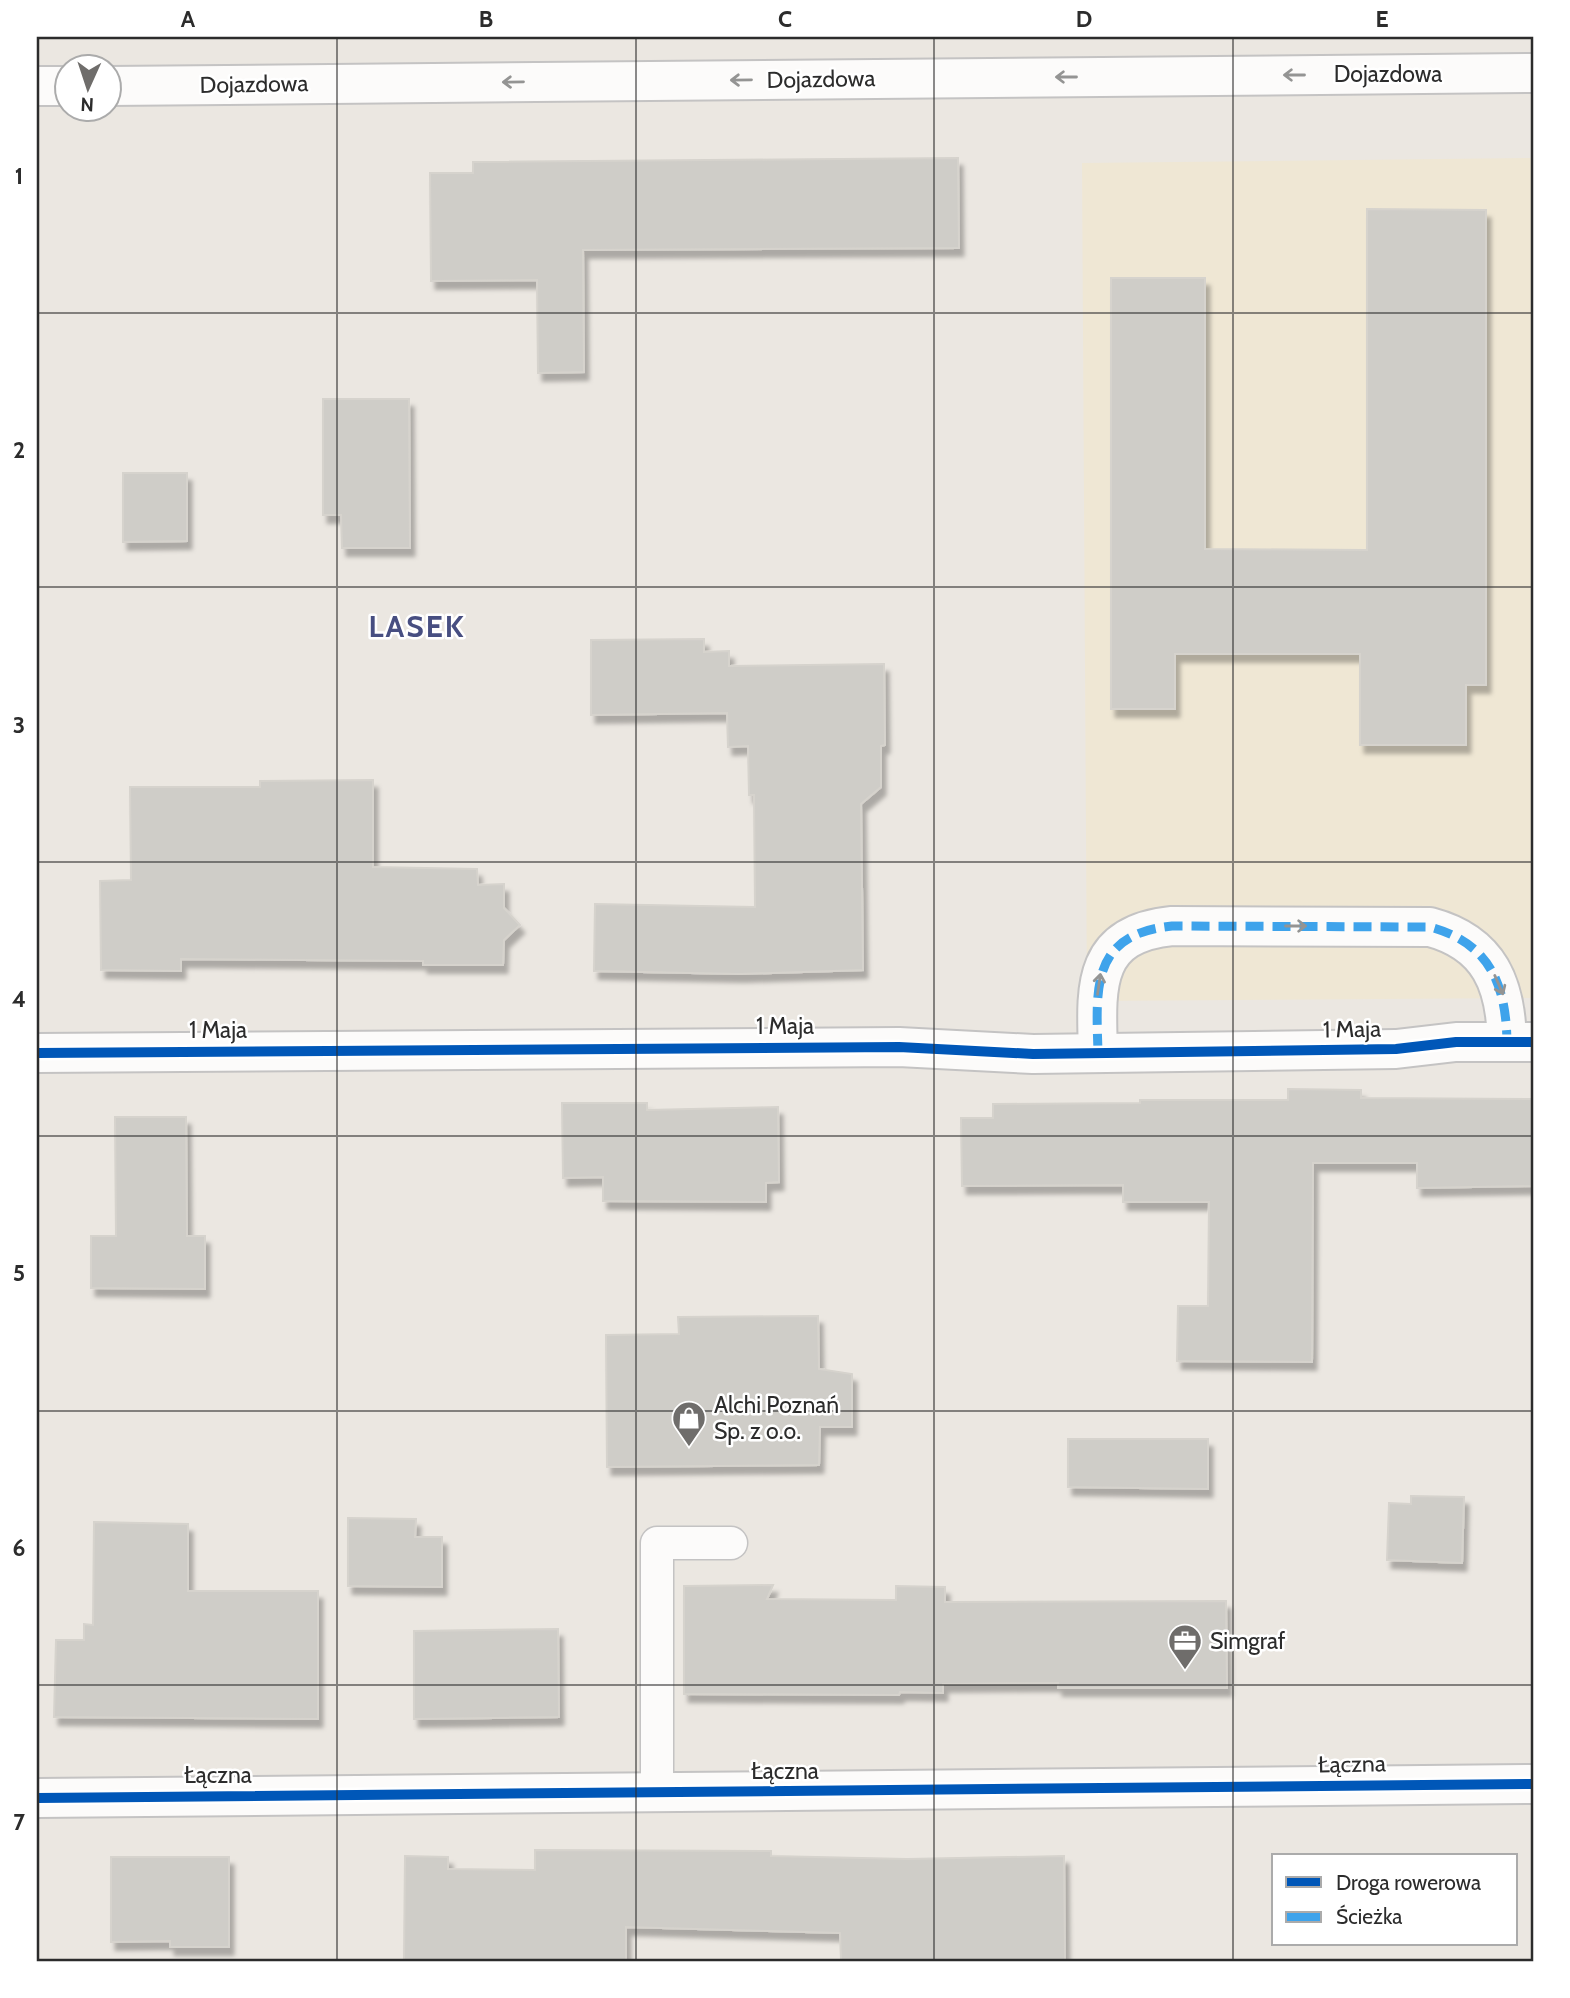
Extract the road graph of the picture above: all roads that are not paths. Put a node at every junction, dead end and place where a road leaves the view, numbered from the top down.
1 (1533, 73) edge
2 (122, 86) edge
3 (1520, 1042) edge
4 (1098, 1052) junction
5 (37, 1053) edge
6 (731, 1543) dead end
7 (1533, 1784) edge
8 (657, 1793) junction
9 (37, 1798) edge

1 -> 2 street, Dojazdowa
3 - 4 street, 1 Maja
4 -> 3 street
4 - 5 street, 1 Maja
6 - 8 lane
7 - 8 street, Łączna
8 - 9 street, Łączna

